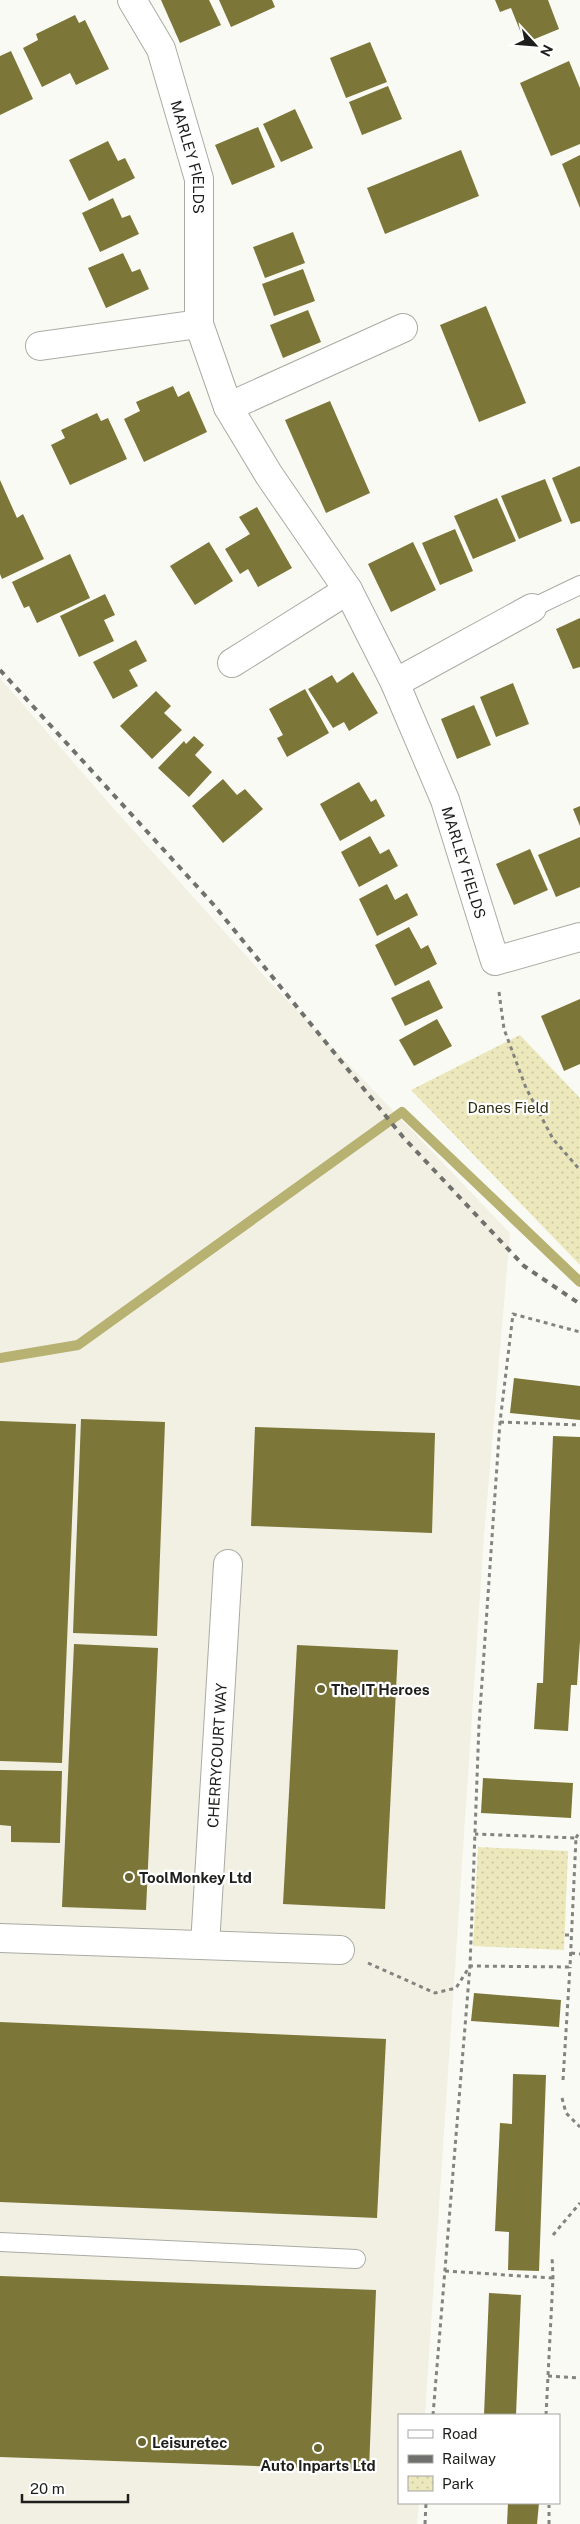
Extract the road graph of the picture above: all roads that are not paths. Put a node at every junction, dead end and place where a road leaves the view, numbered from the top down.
1 (132, 0) edge
2 (199, 324) junction
3 (403, 328) dead end
4 (40, 346) dead end
5 (228, 407) junction
6 (580, 585) edge
7 (348, 590) junction
8 (532, 608) joint
9 (232, 663) dead end
10 (395, 683) junction
11 (580, 937) edge
12 (228, 1564) dead end
13 (0, 1938) edge
14 (205, 1945) junction
15 (340, 1950) road end
16 (0, 2242) edge
17 (356, 2258) dead end

1 - 2 street, MARLEY FIELDS
2 - 4 street
2 - 5 street, MARLEY FIELDS
3 - 5 street
5 - 7 street, MARLEY FIELDS
6 - 8 lane
7 - 9 street
7 - 10 street, MARLEY FIELDS
8 - 10 street
10 - 11 street, MARLEY FIELDS
12 - 14 street, CHERRYCOURT WAY
13 - 14 street
14 - 15 street
16 - 17 lane

